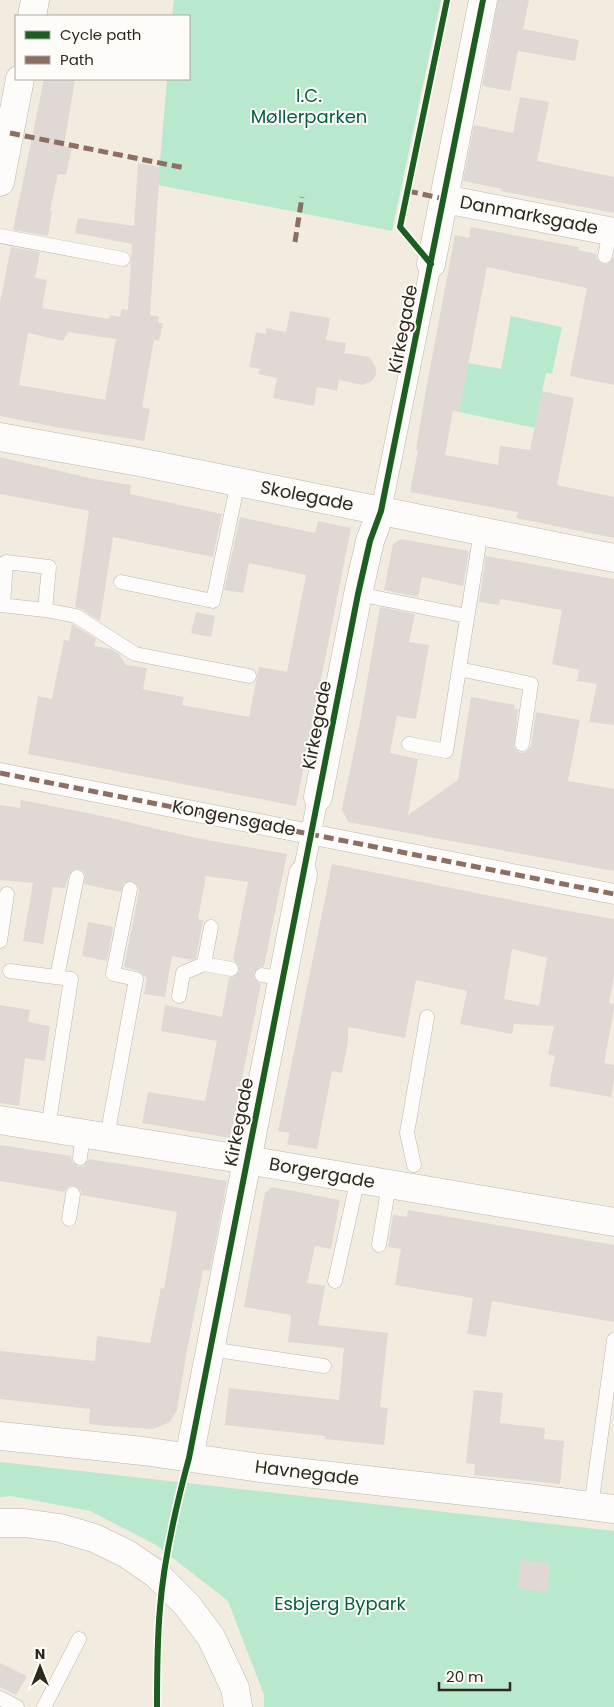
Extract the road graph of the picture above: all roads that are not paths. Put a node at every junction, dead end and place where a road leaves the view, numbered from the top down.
1 (35, 0) edge
2 (483, 0) edge
3 (32, 15) edge
4 (20, 80) edge
5 (7, 110) edge
6 (0, 182) edge
7 (444, 199) junction
8 (0, 236) edge
9 (610, 240) edge
10 (123, 259) dead end
11 (431, 264) joint
12 (0, 437) edge
13 (238, 482) junction
14 (381, 511) junction
15 (481, 531) junction
16 (614, 558) edge
17 (121, 582) dead end
18 (358, 594) junction
19 (1, 605) edge
20 (44, 610) junction
21 (467, 616) junction
22 (459, 669) junction
23 (249, 676) dead end
24 (408, 744) dead end
25 (522, 744) dead end
26 (0, 773) edge
27 (318, 797) joint
28 (311, 833) junction
29 (303, 874) joint
30 (77, 878) dead end
31 (130, 889) dead end
32 (7, 894) dead end
33 (614, 894) edge
34 (211, 927) dead end
35 (0, 942) edge
36 (204, 964) junction
37 (231, 970) dead end
38 (10, 971) dead end
39 (57, 977) junction
40 (179, 996) dead end
41 (427, 1017) dead end
42 (0, 1120) edge
43 (48, 1128) junction
44 (90, 1143) junction
45 (247, 1160) junction
46 (414, 1165) dead end
47 (358, 1178) junction
48 (392, 1184) junction
49 (73, 1194) dead end
50 (391, 1214) dead end
51 (69, 1220) dead end
52 (614, 1222) edge
53 (379, 1245) dead end
54 (335, 1281) dead end
55 (614, 1340) edge
56 (210, 1349) junction
57 (324, 1366) dead end
58 (0, 1436) edge
59 (189, 1458) junction
60 (602, 1508) edge
61 (0, 1523) edge
62 (79, 1639) dead end
63 (0, 1698) edge
64 (17, 1707) edge
65 (44, 1707) edge
66 (238, 1707) edge

1 - 3 street
2 - 7 street, Kirkegade
4 - 5 street
5 - 6 street
7 - 9 street, Danmarksgade
7 - 11 street, Kirkegade
8 - 10 lane
11 - 14 street, Kirkegade
12 - 13 street, Skolegade
13 - 14 street, Skolegade
13 - 17 lane
14 - 15 street, Skolegade
14 - 18 street, Kirkegade
15 - 16 street, Skolegade
15 - 21 lane
18 - 21 lane
18 - 27 street, Kirkegade
19 - 20 lane
19 - 20 lane
20 - 23 lane
21 - 22 lane
22 - 24 lane
22 - 25 lane
26 - 28 street, Kongensgade
27 - 28 street, Kirkegade
28 - 29 street, Kirkegade
28 - 33 street, Kongensgade
29 - 45 street, Kirkegade
30 - 39 lane
31 - 44 lane
32 - 35 lane
34 - 36 lane
36 - 37 lane
36 - 40 lane
38 - 39 lane
39 - 43 lane
41 - 46 lane
42 - 43 street, Borgergade
43 - 44 street, Borgergade
44 - 45 street, Borgergade
45 - 47 street, Borgergade
45 - 56 street, Kirkegade
47 - 48 street, Borgergade
47 - 54 lane
48 - 50 lane
48 - 52 street, Borgergade
48 - 53 lane
49 - 51 lane
55 - 60 lane
56 - 57 lane
56 - 59 street, Kirkegade
58 - 59 street, Havnegade
59 - 60 street, Havnegade
61 - 66 street
62 - 65 lane
63 - 64 lane

